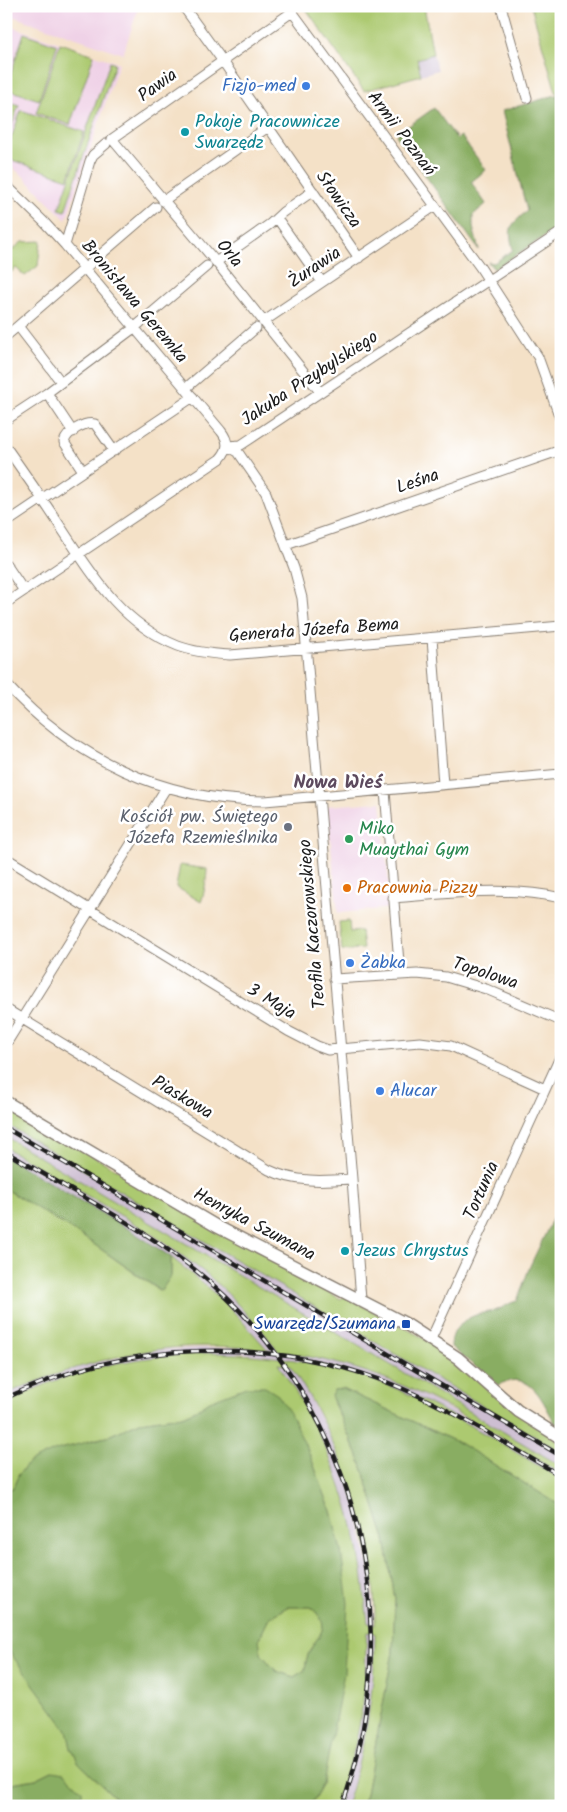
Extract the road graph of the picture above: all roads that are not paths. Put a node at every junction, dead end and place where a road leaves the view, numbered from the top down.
1 (183, 6) edge
2 (501, 6) edge
3 (290, 9) edge
4 (222, 60) junction
5 (527, 98) dead end
6 (268, 127) junction
7 (109, 142) junction
8 (6, 185) edge
9 (313, 192) junction
10 (159, 204) junction
11 (435, 206) junction
12 (277, 218) junction
13 (561, 232) edge
14 (65, 245) junction
15 (359, 258) junction
16 (212, 264) junction
17 (84, 268) junction
18 (488, 281) junction
19 (322, 282) junction
20 (260, 325) junction
21 (18, 326) junction
22 (134, 328) junction
23 (6, 336) edge
24 (61, 382) junction
25 (186, 388) junction
26 (320, 392) junction
27 (47, 393) junction
28 (193, 397) junction
29 (6, 420) edge
30 (561, 421) edge
31 (73, 432) junction
32 (227, 446) junction
33 (6, 447) edge
34 (561, 450) edge
35 (114, 451) junction
36 (82, 472) junction
37 (42, 499) junction
38 (6, 522) edge
39 (286, 545) junction
40 (78, 554) junction
41 (6, 564) edge
42 (24, 591) junction
43 (6, 602) edge
44 (561, 626) edge
45 (432, 638) junction
46 (306, 649) junction
47 (6, 684) edge
48 (561, 774) edge
49 (443, 784) junction
50 (166, 788) junction
51 (385, 791) junction
52 (318, 796) junction
53 (6, 858) edge
54 (393, 898) junction
55 (561, 898) edge
56 (90, 909) junction
57 (400, 975) junction
58 (334, 979) junction
59 (6, 1009) edge
60 (22, 1019) junction
61 (561, 1021) edge
62 (6, 1044) edge
63 (340, 1050) junction
64 (561, 1055) edge
65 (545, 1089) junction
66 (6, 1102) edge
67 (352, 1179) junction
68 (361, 1300) junction
69 (431, 1339) junction
70 (561, 1438) edge

1 - 4 street
2 - 5 street
3 - 4 street, Pawia
3 - 11 street, Armii Poznań
4 - 6 street, Słowicza
4 - 7 street, Pawia
6 - 9 street, Słowicza
6 - 10 street
7 - 10 street, Orla
7 - 14 street, Pawia
8 - 14 street, Bronisława Geremka
9 - 12 street
9 - 15 street, Słowicza
10 - 16 street, Orla
10 - 17 street
11 - 15 street, Żurawia
11 - 18 street, Armii Poznań
12 - 16 street
12 - 19 street
13 - 18 street, Jakuba Przybylskiego
14 - 17 street, Bronisława Geremka
15 - 19 street, Żurawia
16 - 20 street, Orla
16 - 22 street
17 - 21 street
17 - 22 street, Bronisława Geremka
18 - 26 street, Jakuba Przybylskiego
18 - 30 street
19 - 20 street, Żurawia
20 - 25 street, Żurawia
20 - 26 street, Orla
21 - 23 street
21 - 24 street
22 - 24 street
22 - 25 street, Bronisława Geremka
24 - 27 street
25 - 28 street, Bronisława Geremka
26 - 32 street, Jakuba Przybylskiego
27 - 29 street
27 - 31 street
28 - 32 street, Bronisława Geremka
28 - 35 street
31 - 35 street
31 - 36 street
32 - 39 street, Teofila Kaczorowskiego
32 - 40 street
33 - 37 street, Generała Józefa Bema
34 - 39 street, Leśna
35 - 36 street
36 - 37 street
37 - 38 street
37 - 40 street, Generała Józefa Bema
39 - 46 street, Teofila Kaczorowskiego
40 - 42 street
40 - 46 street, Generała Józefa Bema
41 - 42 street
42 - 43 street
44 - 45 street, Generała Józefa Bema
45 - 46 street, Generała Józefa Bema
45 - 49 street
46 - 52 street, Teofila Kaczorowskiego
47 - 50 street
48 - 49 street
49 - 51 street
50 - 52 street
50 - 56 street
51 - 52 street
51 - 54 street
52 - 58 street, Teofila Kaczorowskiego
53 - 56 street, 3 Maja
54 - 55 street
54 - 57 street
56 - 60 street
56 - 63 street, 3 Maja
57 - 58 street, Topolowa
57 - 61 street, Topolowa
58 - 63 street, Teofila Kaczorowskiego
59 - 60 street, Piaskowa
60 - 62 street
60 - 67 street, Piaskowa
63 - 65 street, 3 Maja
63 - 67 street, Teofila Kaczorowskiego
64 - 65 street, Tortunia
65 - 69 street, Tortunia
66 - 68 street, Henryka Szumana
67 - 68 street, Teofila Kaczorowskiego
68 - 69 street, Henryka Szumana
69 - 70 street, Henryka Szumana

